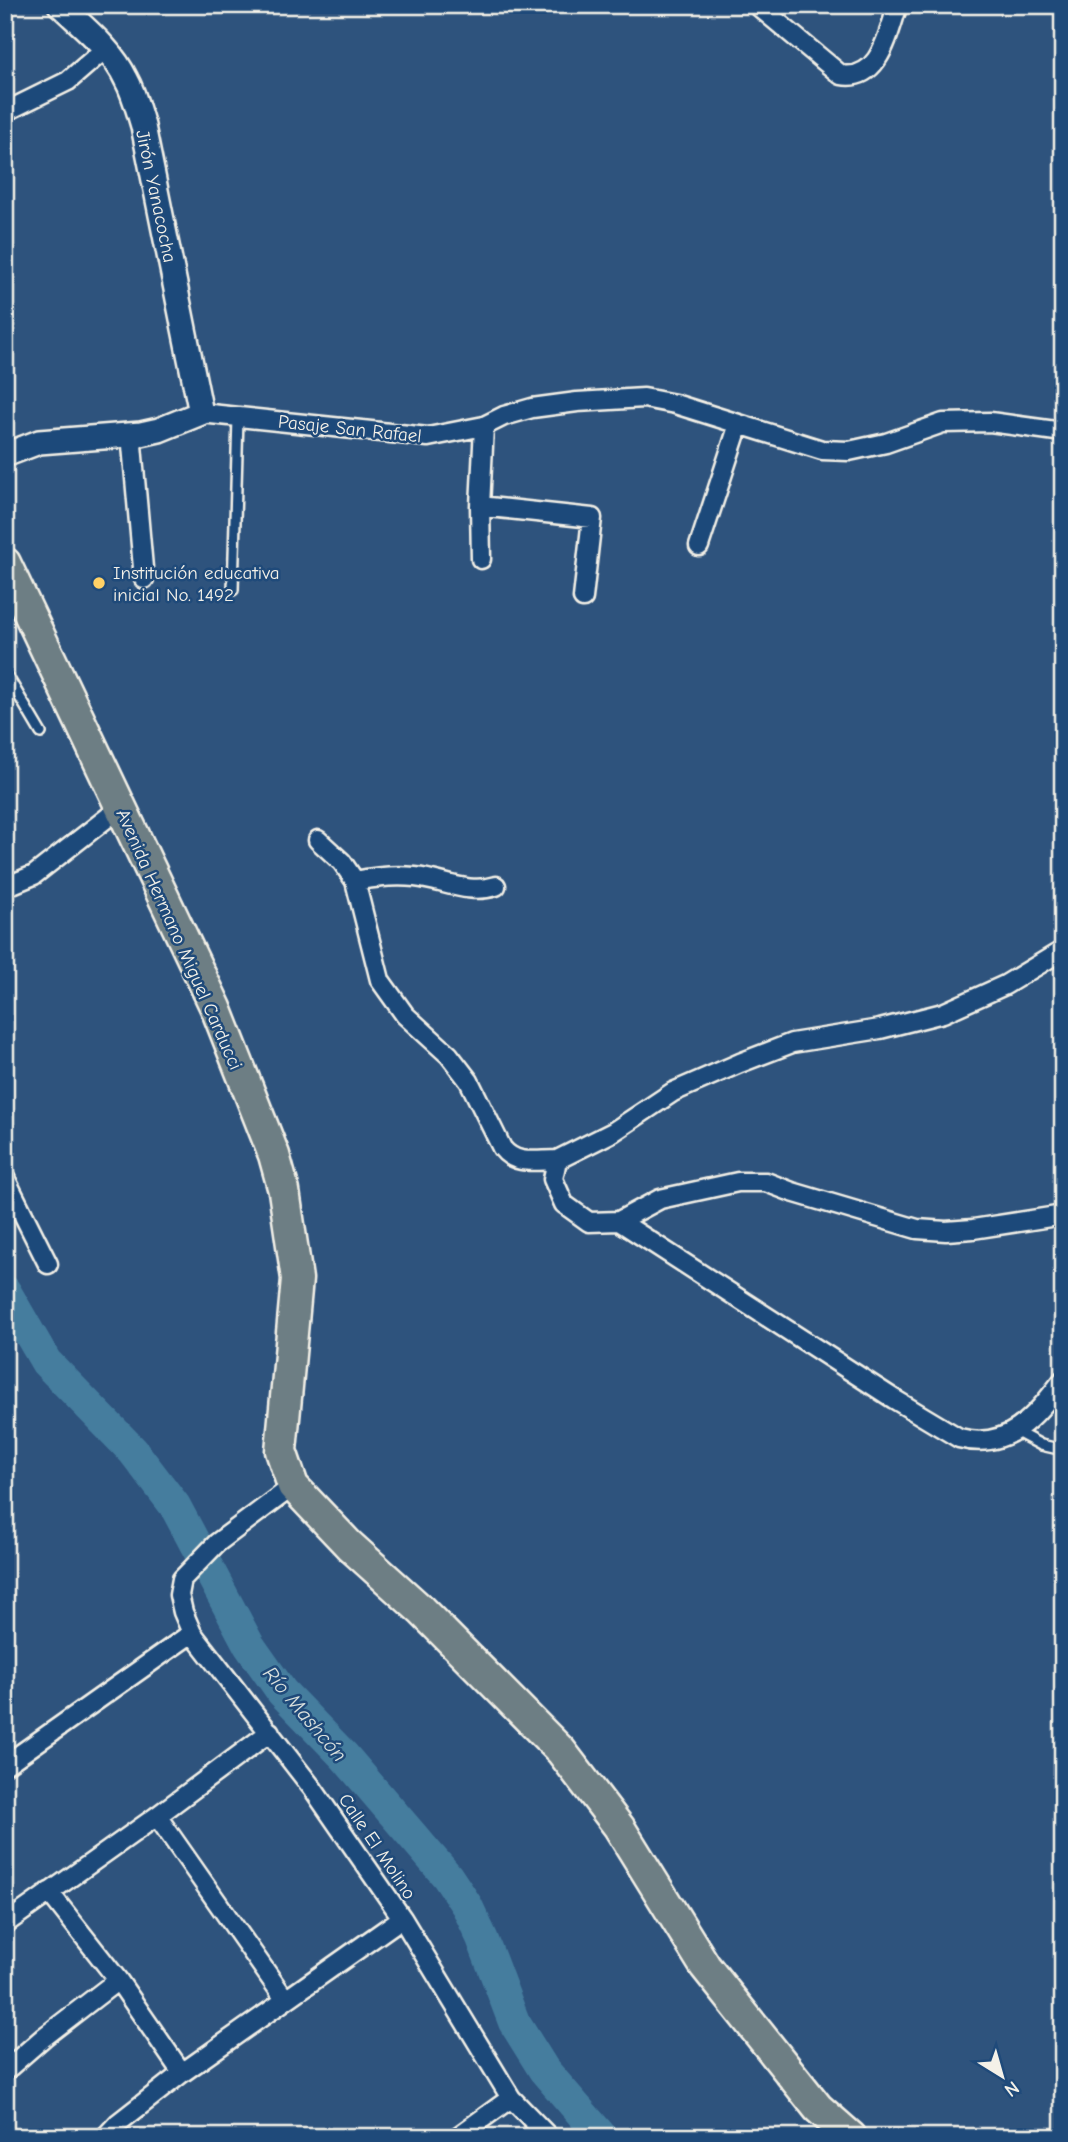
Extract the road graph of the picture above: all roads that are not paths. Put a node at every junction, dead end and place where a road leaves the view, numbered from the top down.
1 (60, 5) edge
2 (757, 5) edge
3 (898, 5) edge
4 (105, 49) junction
5 (5, 111) edge
6 (201, 413) junction
7 (237, 418) junction
8 (739, 424) junction
9 (484, 426) junction
10 (1063, 432) edge
11 (131, 434) junction
12 (5, 455) edge
13 (480, 506) junction
14 (699, 546) dead end
15 (481, 559) dead end
16 (5, 563) edge
17 (145, 579) dead end
18 (233, 590) dead end
19 (583, 598) dead end
20 (5, 671) edge
21 (41, 733) dead end
22 (121, 807) junction
23 (318, 840) dead end
24 (355, 881) junction
25 (496, 886) dead end
26 (5, 887) edge
27 (1063, 950) edge
28 (557, 1160) junction
29 (5, 1178) edge
30 (1063, 1215) edge
31 (619, 1221) junction
32 (48, 1264) dead end
33 (1063, 1381) edge
34 (1015, 1431) junction
35 (1063, 1450) edge
36 (293, 1486) junction
37 (192, 1633) junction
38 (270, 1732) junction
39 (5, 1765) edge
40 (157, 1816) junction
41 (49, 1892) junction
42 (402, 1918) junction
43 (5, 1924) edge
44 (118, 1980) junction
45 (285, 1999) junction
46 (5, 2071) edge
47 (182, 2073) junction
48 (511, 2098) junction
49 (104, 2137) edge
50 (457, 2137) edge
51 (549, 2137) edge
52 (851, 2137) edge

1 - 4 street, Jirón Yanacocha
2 - 3 street
4 - 5 street
4 - 6 street, Jirón Yanacocha
6 - 7 street, Pasaje San Rafael
6 - 11 street, Pasaje San Rafael
7 - 9 street, Pasaje San Rafael
7 - 18 lane
8 - 9 street, Pasaje San Rafael
8 - 10 street, Pasaje San Rafael
8 - 14 street
9 - 13 street
11 - 12 street, Pasaje San Rafael
11 - 17 street
13 - 15 street
13 - 19 street
16 - 22 highway, Avenida Hermano Miguel Carducci
20 - 21 lane
22 - 26 street
22 - 36 highway, Avenida Hermano Miguel Carducci
23 - 24 street
24 - 25 street
24 - 28 street
27 - 28 street
28 - 31 street
29 - 32 street
30 - 31 street
31 - 34 street
33 - 34 street
34 - 35 lane
36 - 37 street, Calle El Molino
36 - 52 highway, Avenida Hermano Miguel Carducci
37 - 38 street, Calle El Molino
37 - 39 street
38 - 40 street
38 - 42 street, Calle El Molino
40 - 41 street
40 - 45 street
41 - 43 street
41 - 44 street
42 - 45 street
42 - 48 street, Calle El Molino
44 - 46 street
44 - 47 street
45 - 47 street
47 - 49 street
48 - 50 street
48 - 51 street, Calle El Molino

